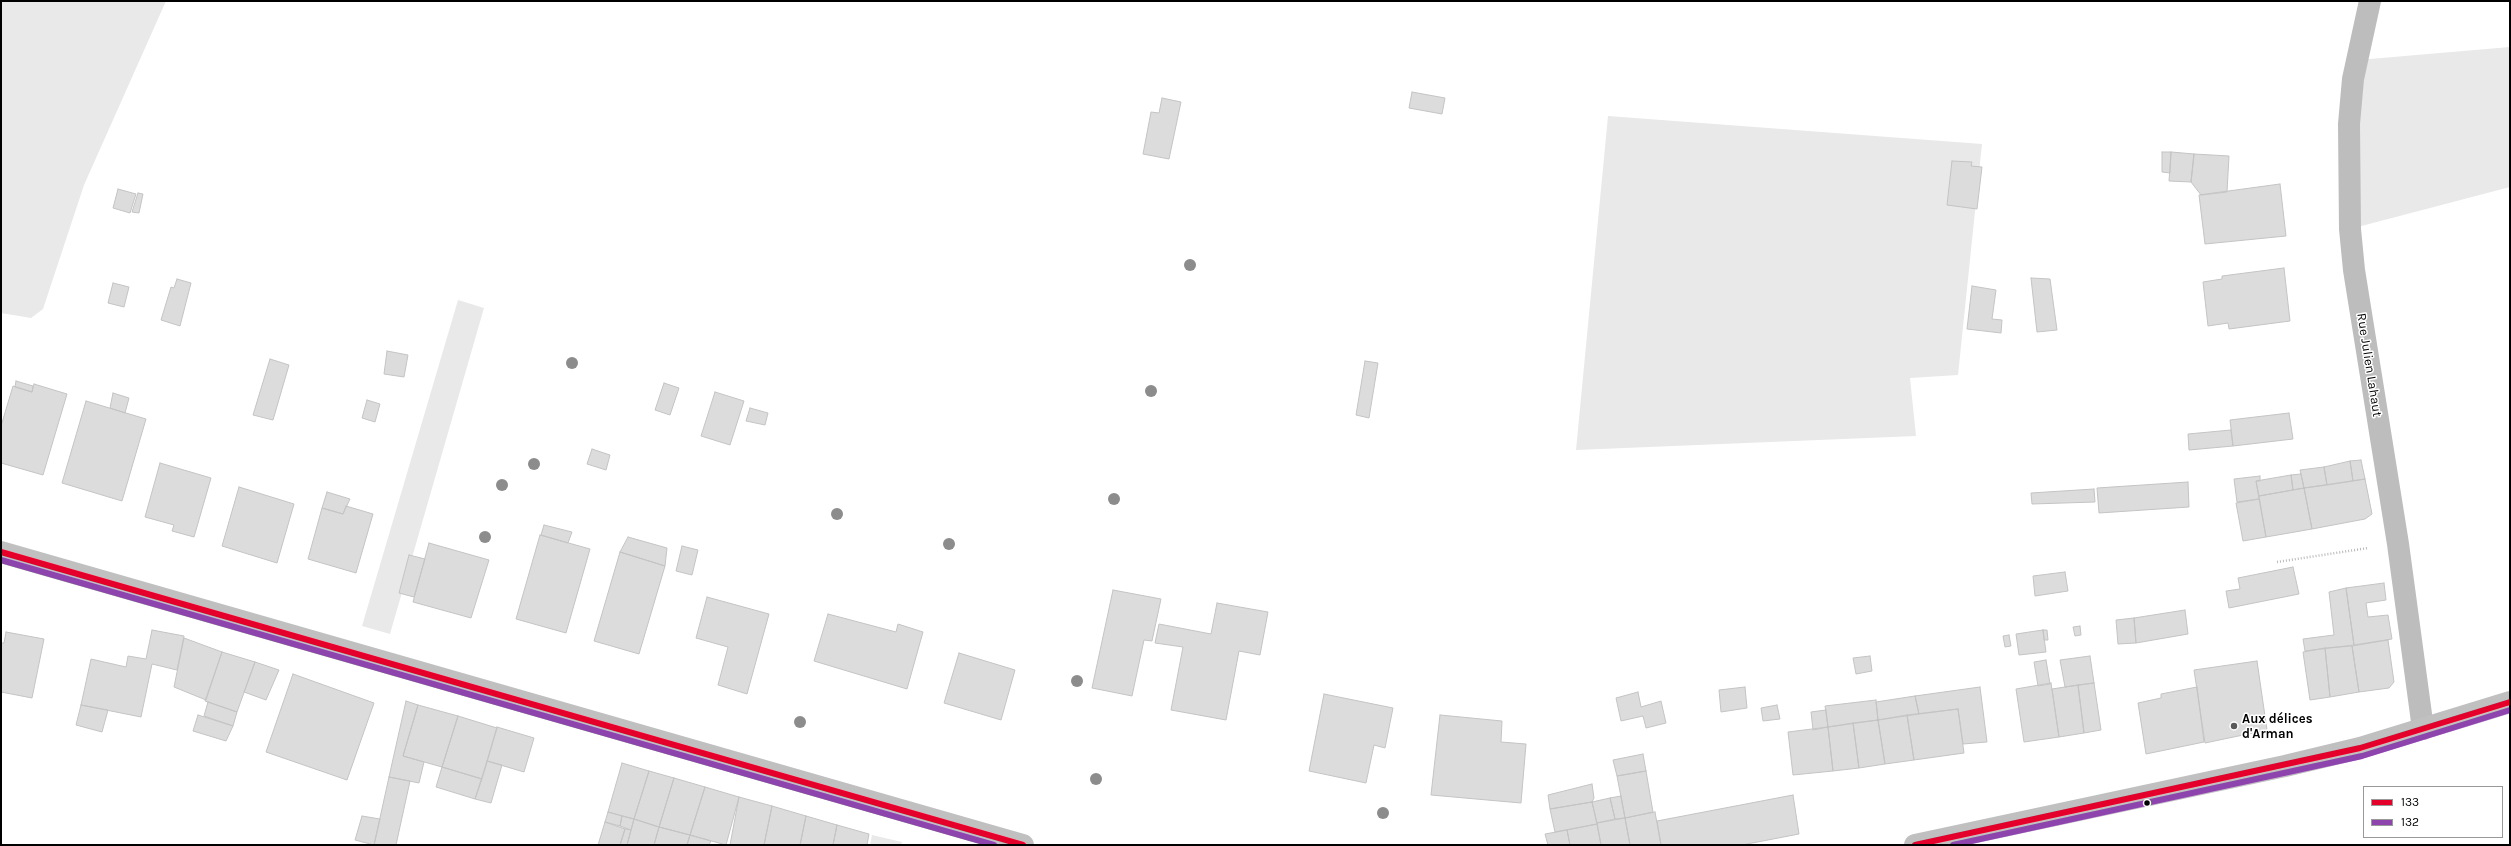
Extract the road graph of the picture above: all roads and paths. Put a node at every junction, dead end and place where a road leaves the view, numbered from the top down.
1 (2370, 1) edge
2 (2398, 544) junction
3 (1, 552) edge
4 (2277, 562) dead end
5 (2510, 702) edge
6 (2423, 729) junction
7 (1023, 845) edge
8 (1915, 845) edge

1 - 2 street, Rue Julien Lahaut
2 - 4 path
2 - 6 street, Rue Julien Lahaut
3 - 7 street
5 - 6 street
6 - 8 street

